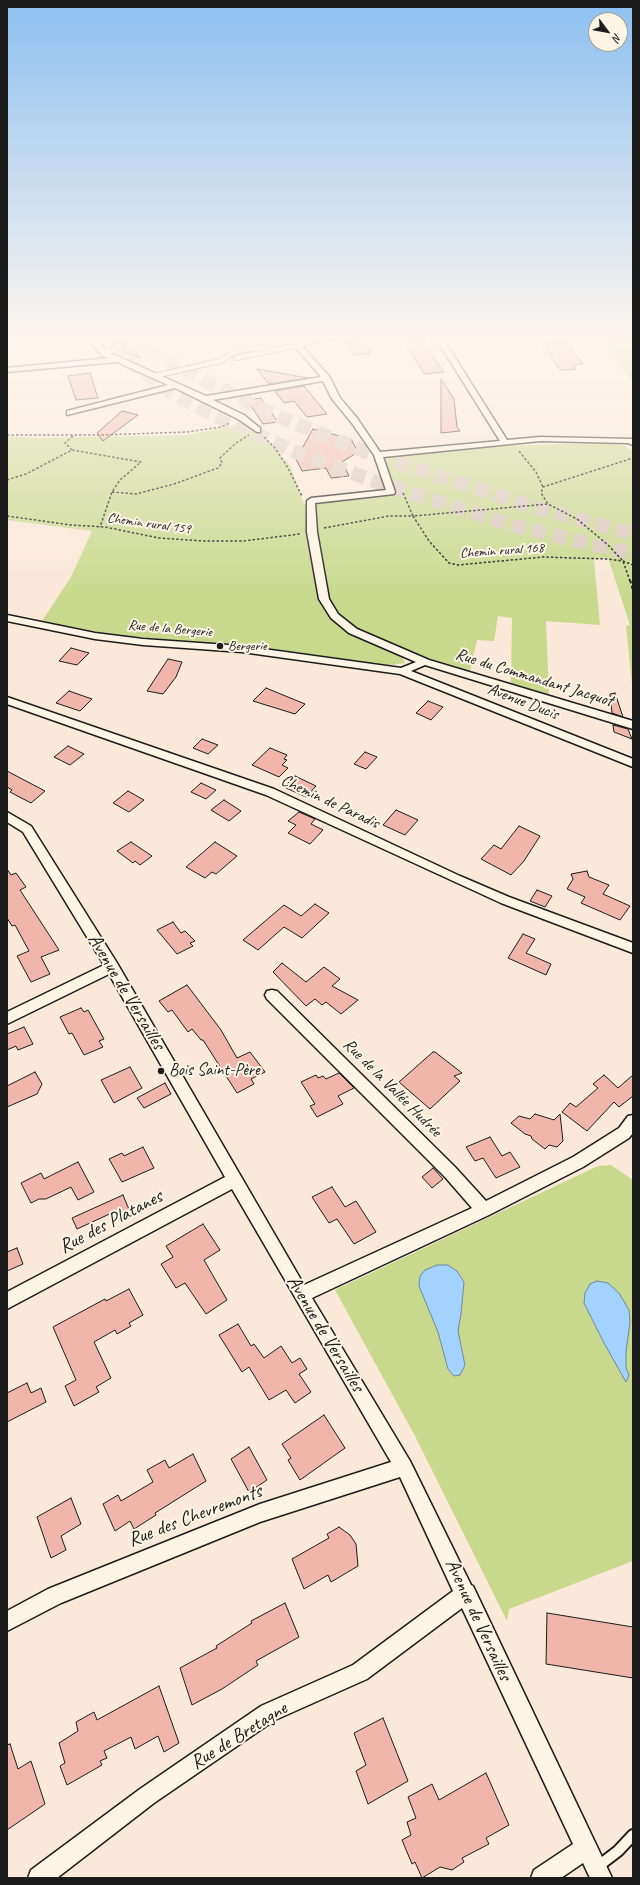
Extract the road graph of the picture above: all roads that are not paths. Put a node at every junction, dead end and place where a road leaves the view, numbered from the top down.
1 (251, 425) edge
2 (357, 425) edge
3 (496, 425) edge
4 (257, 430) road end
5 (507, 441) junction
6 (633, 443) edge
7 (378, 455) junction
8 (7, 618) edge
9 (425, 662) junction
10 (402, 671) junction
11 (7, 700) edge
12 (633, 725) edge
13 (633, 762) edge
14 (7, 816) edge
15 (633, 948) edge
16 (112, 966) junction
17 (272, 995) dead end
18 (7, 1018) edge
19 (633, 1121) edge
20 (234, 1180) junction
21 (484, 1210) junction
22 (301, 1295) junction
23 (7, 1300) edge
24 (404, 1467) junction
25 (466, 1593) junction
26 (7, 1621) edge
27 (633, 1835) edge
28 (586, 1848) junction
29 (598, 1873) edge
30 (39, 1878) edge
31 (542, 1878) edge

1 - 4 street
2 - 7 street
3 - 5 street
5 - 6 street
5 - 7 street
7 - 9 street, Rue du Commandant Jacquot
8 - 10 street, Rue de la Bergerie
9 - 10 street, Rue de la Bergerie
9 - 12 street, Rue du Commandant Jacquot
10 - 13 street, Avenue Ducis
11 - 15 street, Chemin de Paradis
14 - 16 street, Avenue de Versailles
16 - 18 street
16 - 20 street, Avenue de Versailles
17 - 21 street, Rue de la Vallée Hudrée
19 - 21 street
20 - 22 street, Avenue de Versailles
20 - 23 street, Rue des Platanes
21 - 22 street
22 - 24 street, Avenue de Versailles
24 - 25 street, Avenue de Versailles
24 - 26 street, Rue des Chevremonts
25 - 28 street, Avenue de Versailles
25 - 30 street, Rue de Bretagne
27 - 29 lane
28 - 29 street, Avenue de Versailles
28 - 31 street

